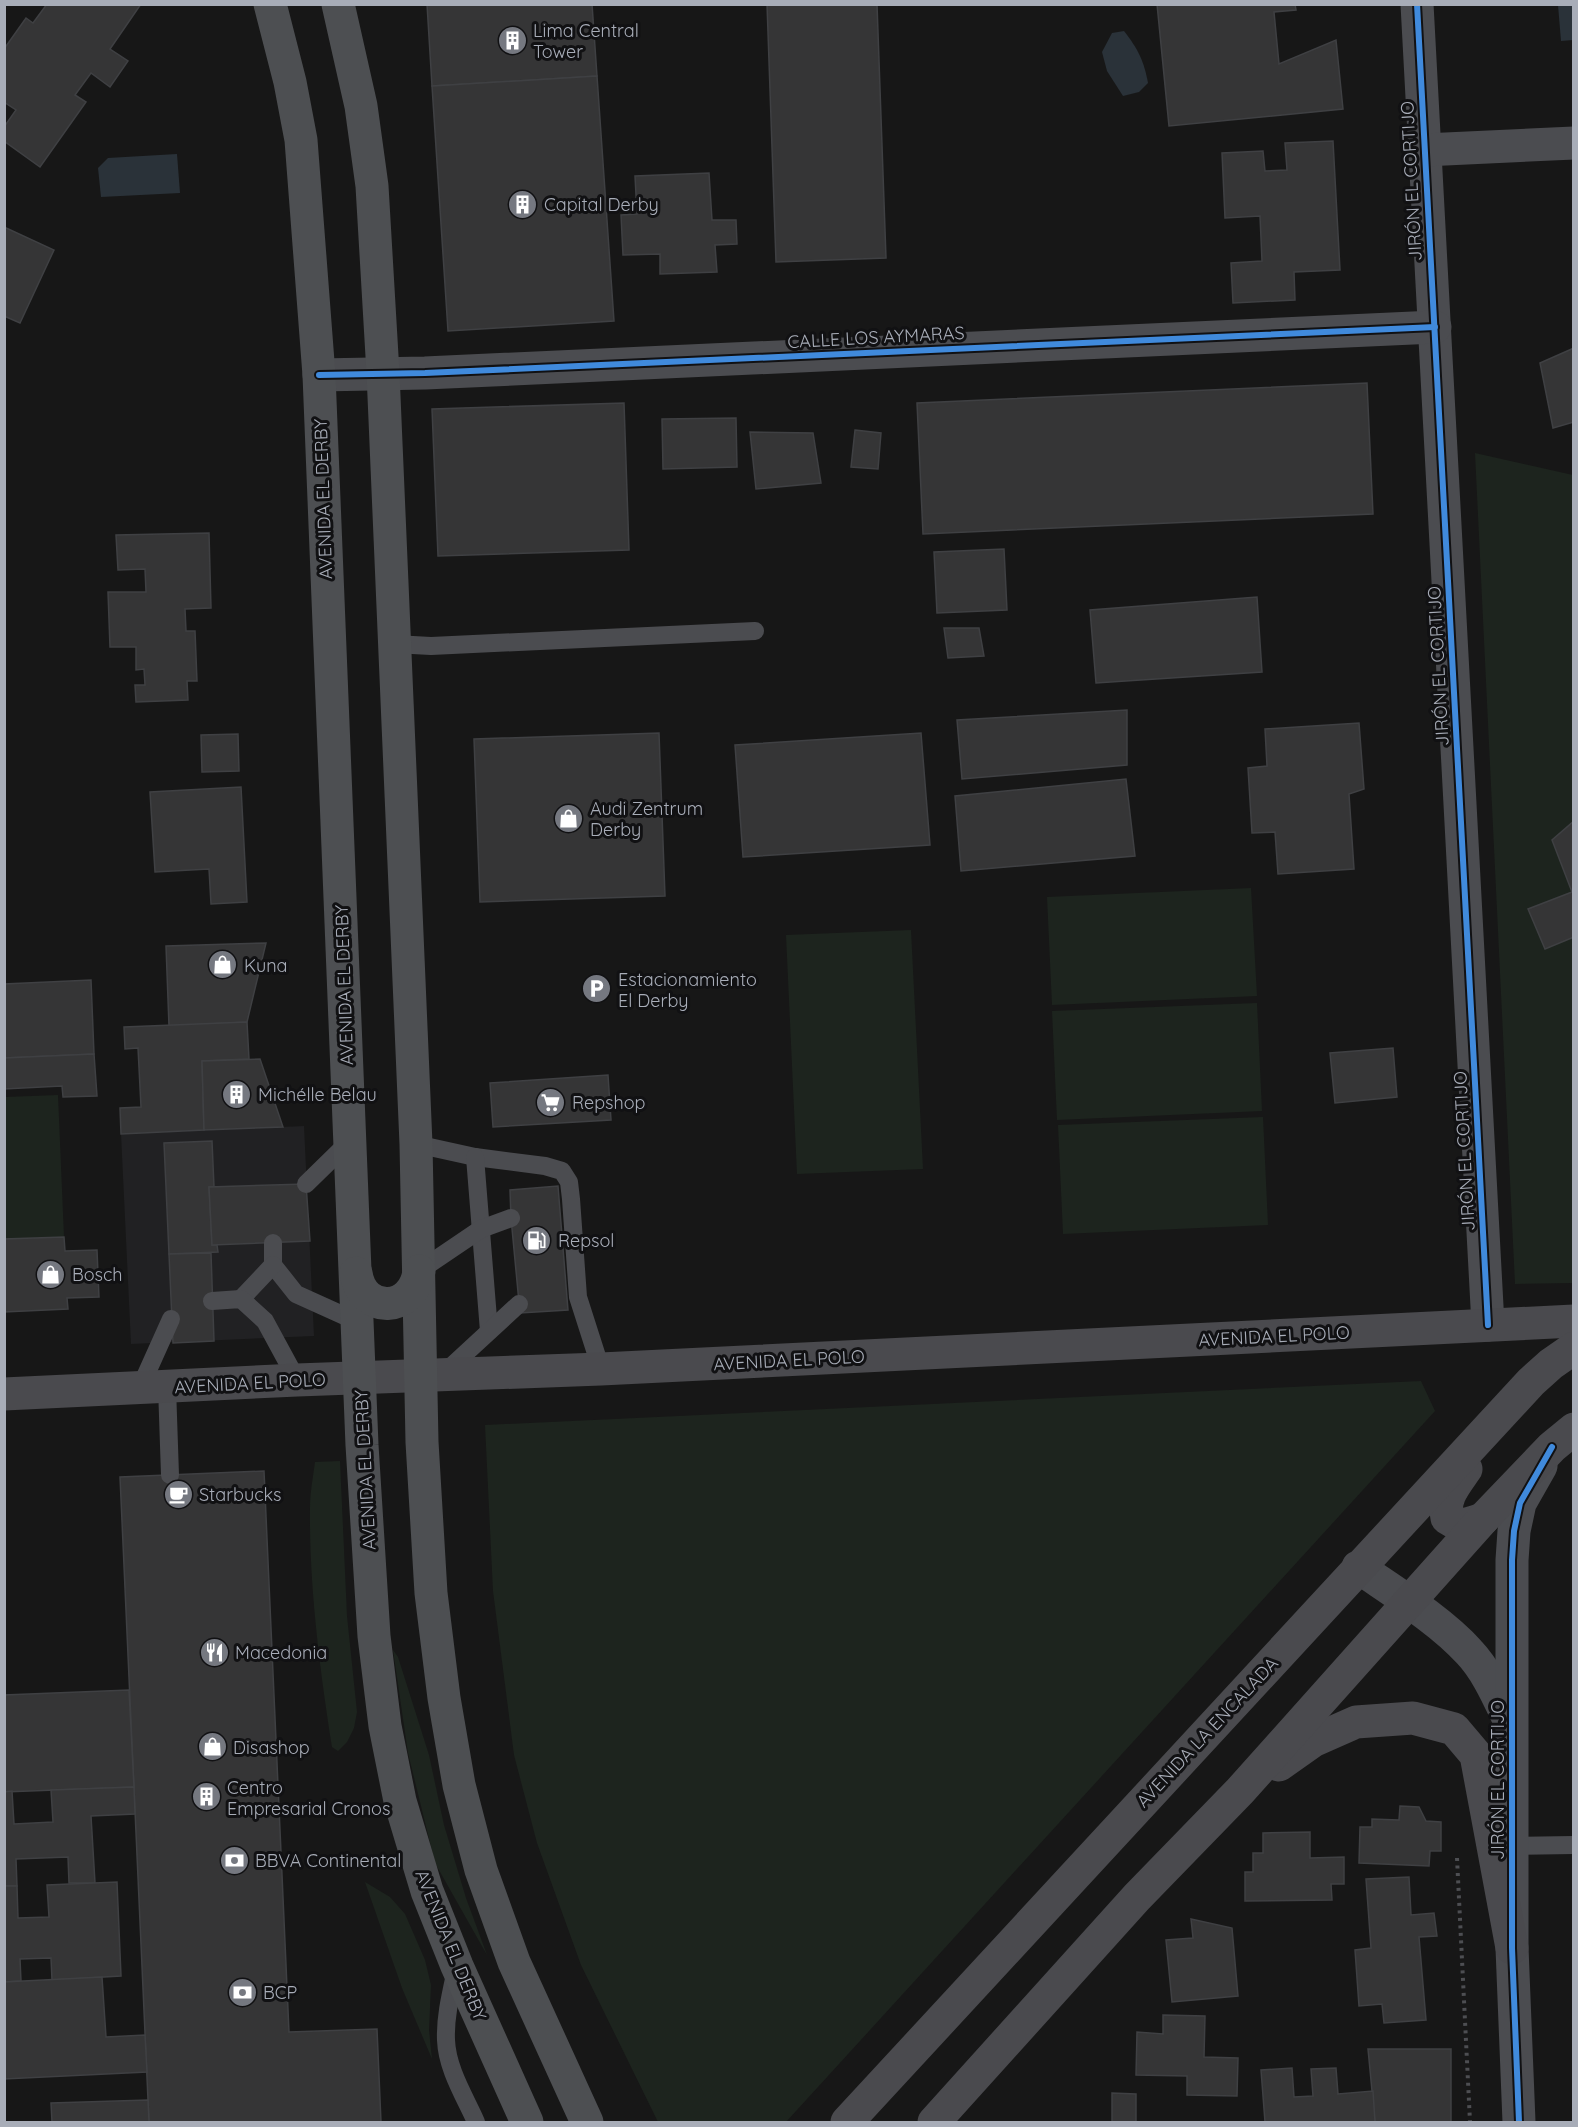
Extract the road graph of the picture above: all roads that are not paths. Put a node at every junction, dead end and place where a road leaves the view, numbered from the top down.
1 (270, 4) edge
2 (338, 4) edge
3 (1417, 4) edge
4 (1574, 143) edge
5 (1424, 150) junction
6 (1435, 327) junction
7 (383, 373) junction
8 (319, 375) junction
9 (755, 631) dead end
10 (394, 644) junction
11 (350, 1141) junction
12 (416, 1144) junction
13 (475, 1157) junction
14 (306, 1184) dead end
15 (511, 1218) dead end
16 (481, 1229) junction
17 (273, 1243) dead end
18 (273, 1265) junction
19 (419, 1271) junction
20 (356, 1273) junction
21 (241, 1299) junction
22 (212, 1301) dead end
23 (519, 1304) dead end
24 (171, 1319) dead end
25 (1574, 1321) edge
26 (358, 1322) junction
27 (1488, 1325) junction
28 (489, 1331) junction
29 (1574, 1348) edge
30 (601, 1369) junction
31 (431, 1376) junction
32 (361, 1379) junction
33 (297, 1380) junction
34 (154, 1387) junction
35 (4, 1394) edge
36 (1515, 1399) junction
37 (1563, 1438) edge
38 (171, 1475) dead end
39 (1483, 1519) junction
40 (1358, 1567) junction
41 (1408, 1603) junction
42 (1512, 1724) junction
43 (1240, 1791) junction
44 (1574, 1845) edge
45 (1512, 1846) junction
46 (1512, 1948) junction
47 (457, 1966) junction
48 (476, 2122) edge
49 (527, 2122) edge
50 (586, 2122) edge
51 (847, 2122) edge
52 (934, 2122) edge
53 (1519, 2122) edge

1 - 8 main road, AVENIDA EL DERBY
2 - 7 main road
3 - 5 street, JIRÓN EL CORTIJO
4 - 5 street
5 - 6 street, JIRÓN EL CORTIJO
6 - 7 street, CALLE LOS AYMARAS
6 - 27 street, JIRÓN EL CORTIJO
7 - 8 street, CALLE LOS AYMARAS
7 - 10 main road
8 - 11 main road, AVENIDA EL DERBY
9 - 10 lane
10 - 12 main road
11 - 14 lane
11 - 20 main road, AVENIDA EL DERBY
12 - 13 lane
12 - 19 main road
13 - 16 lane
13 - 30 lane
15 - 16 lane
16 - 19 lane
16 - 28 lane
17 - 18 lane
18 - 21 lane
18 - 26 lane
19 - 20 main road
19 - 31 main road
20 - 26 main road, AVENIDA EL DERBY
21 - 22 lane
21 - 33 lane
23 - 28 lane
24 - 34 lane
25 - 27 main road, AVENIDA EL POLO
26 - 32 main road, AVENIDA EL DERBY
27 - 30 main road, AVENIDA EL POLO
28 - 31 lane
29 - 36 main road, AVENIDA LA ENCALADA
30 - 31 main road, AVENIDA EL POLO
31 - 32 main road, AVENIDA EL POLO
31 - 50 main road
32 - 33 main road, AVENIDA EL POLO
32 - 47 main road, AVENIDA EL DERBY
33 - 34 main road, AVENIDA EL POLO
34 - 35 main road, AVENIDA EL POLO
34 - 38 lane
36 - 39 main road
36 - 40 main road, AVENIDA LA ENCALADA
37 - 39 main road
37 - 42 street, JIRÓN EL CORTIJO
39 - 41 main road
40 - 41 street, JIRÓN EL CORTIJO
40 - 51 main road, AVENIDA LA ENCALADA
41 - 42 street, JIRÓN EL CORTIJO
41 - 43 main road
42 - 45 street, JIRÓN EL CORTIJO
43 - 46 main road
43 - 52 main road
44 - 45 lane
45 - 46 street, JIRÓN EL CORTIJO
46 - 53 street, JIRÓN EL CORTIJO
47 - 48 lane
47 - 49 main road, AVENIDA EL DERBY

